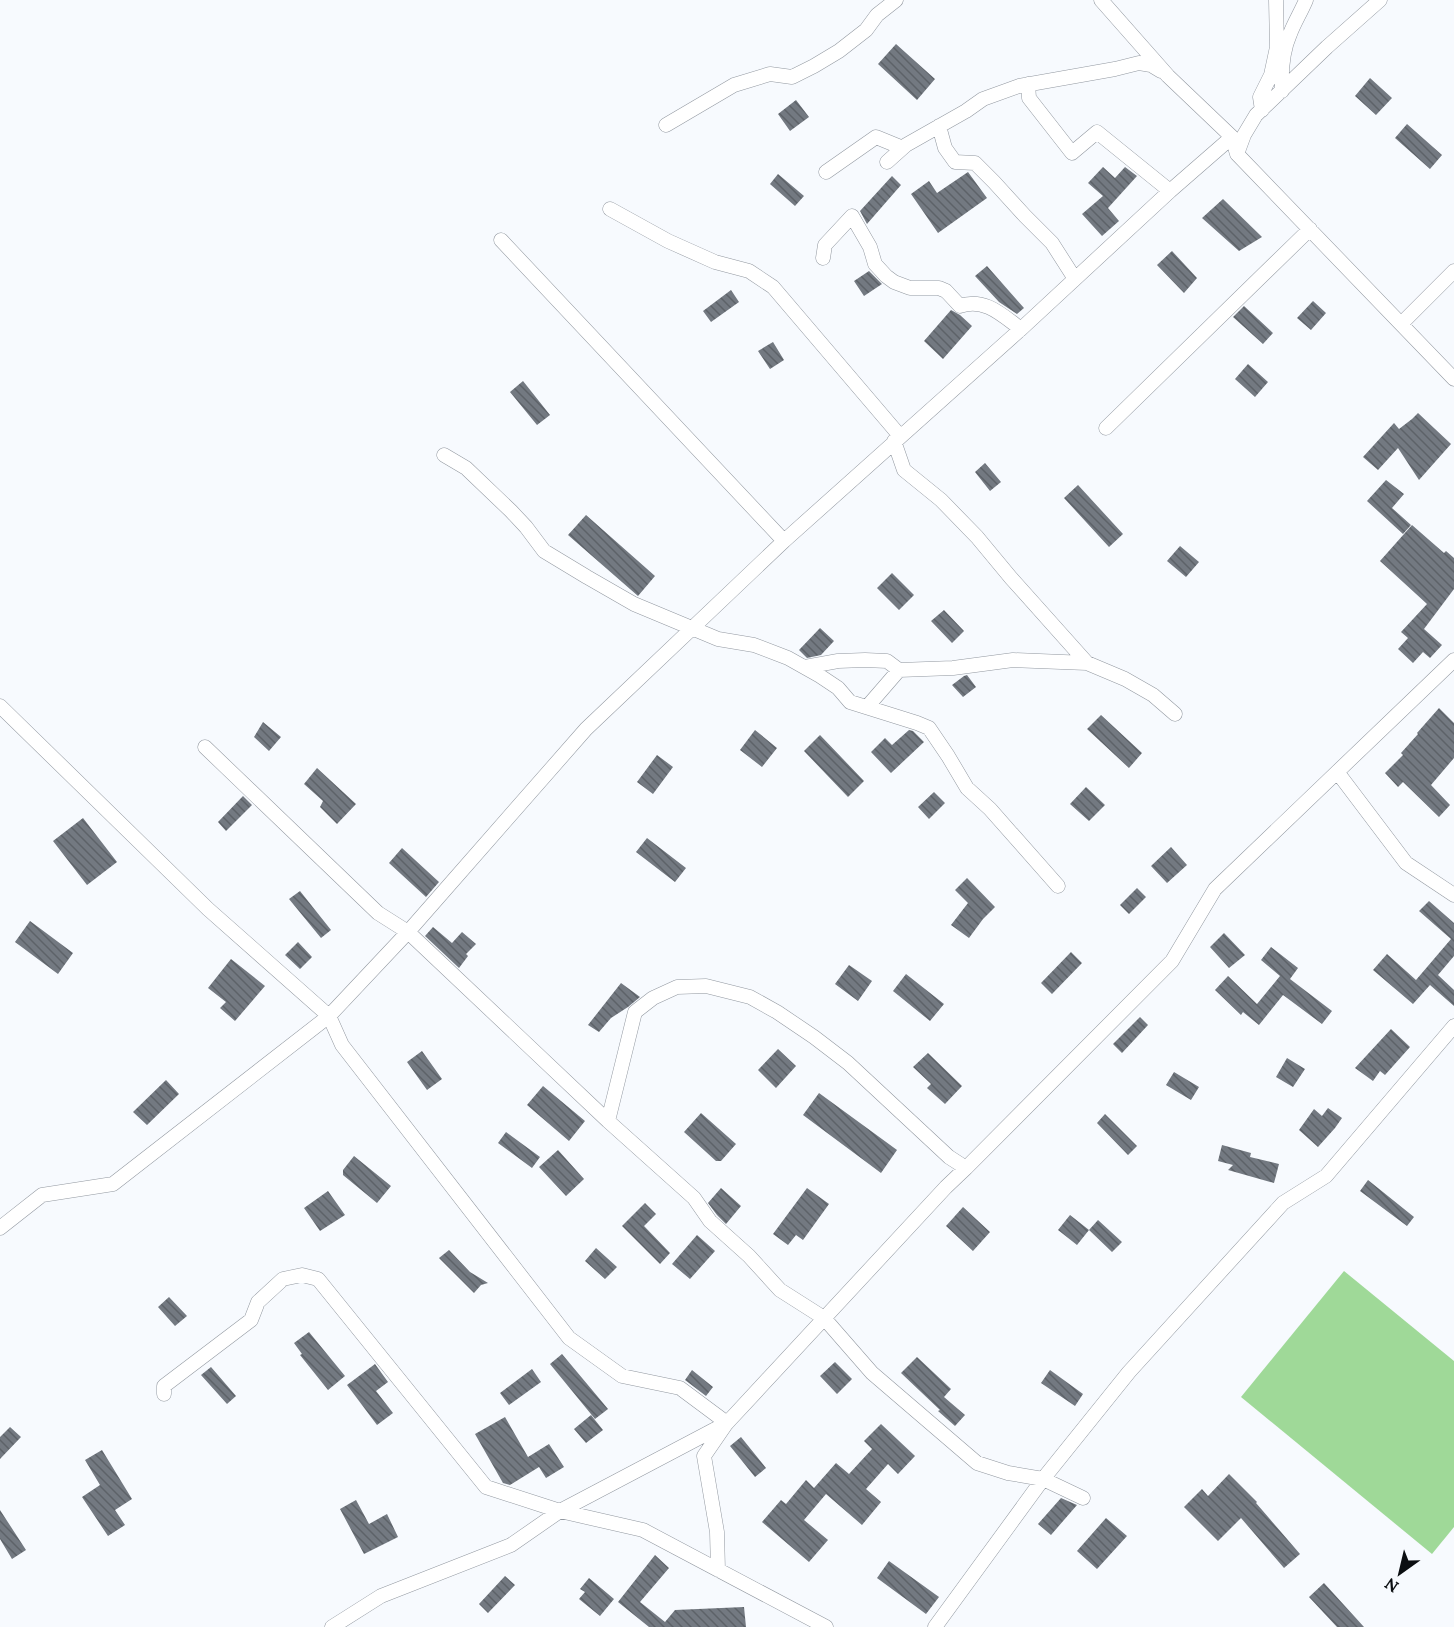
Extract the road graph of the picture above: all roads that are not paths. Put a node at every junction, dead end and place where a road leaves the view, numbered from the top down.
1 (896, 0) edge
2 (1101, 0) edge
3 (1276, 0) edge
4 (1306, 0) edge
5 (1380, 0) edge
6 (1168, 76) junction
7 (1028, 84) junction
8 (1282, 91) junction
9 (1262, 110) junction
10 (666, 125) dead end
11 (939, 126) junction
12 (1232, 138) junction
13 (899, 151) junction
14 (1238, 154) junction
15 (887, 162) dead end
16 (826, 172) dead end
17 (1170, 191) junction
18 (610, 209) dead end
19 (1310, 229) junction
20 (501, 240) dead end
21 (824, 258) dead end
22 (1454, 271) edge
23 (1075, 279) junction
24 (1401, 324) junction
25 (1021, 329) junction
26 (1454, 380) edge
27 (1106, 428) dead end
28 (897, 439) junction
29 (444, 455) dead end
30 (784, 541) junction
31 (692, 629) junction
32 (1454, 660) edge
33 (838, 661) junction
34 (1087, 663) junction
35 (805, 667) junction
36 (899, 670) junction
37 (838, 688) junction
38 (0, 706) edge
39 (867, 707) junction
40 (1175, 714) dead end
41 (206, 747) dead end
42 (1338, 773) junction
43 (1058, 886) dead end
44 (1454, 895) edge
45 (408, 932) junction
46 (329, 1016) junction
47 (1454, 1026) edge
48 (608, 1121) junction
49 (966, 1168) junction
50 (0, 1228) edge
51 (824, 1318) junction
52 (164, 1394) dead end
53 (727, 1423) junction
54 (1043, 1479) junction
55 (1083, 1498) dead end
56 (560, 1511) junction
57 (718, 1570) junction
58 (823, 1626) edge
59 (332, 1627) edge
60 (935, 1627) edge

1 - 10 street
2 - 6 street
3 - 9 street
4 - 8 street
5 - 8 street
6 - 7 street
6 - 12 street
7 - 11 street
7 - 17 street
8 - 9 street
9 - 14 street
11 - 13 street
11 - 23 street
12 - 14 street
12 - 17 street
13 - 15 street
13 - 16 street
14 - 19 street
17 - 23 street
18 - 28 street
19 - 24 street
19 - 27 street
20 - 30 street
21 - 25 street
22 - 24 street
23 - 25 street
24 - 26 street
25 - 28 street
28 - 30 street
28 - 34 street
29 - 31 street
30 - 31 street
31 - 35 street
31 - 45 street
32 - 42 street
33 - 35 street
33 - 36 street
33 - 37 street
34 - 36 street
34 - 40 street
35 - 37 street
36 - 39 street
37 - 39 street
38 - 46 street
39 - 43 street
41 - 45 street
42 - 44 street
42 - 49 street
45 - 46 street
45 - 48 street
46 - 50 street
46 - 53 street
47 - 54 street
48 - 49 street
48 - 51 street
49 - 51 street
51 - 53 street
51 - 54 street
52 - 56 street
53 - 56 street
53 - 57 street
54 - 55 street
54 - 60 street
56 - 57 street
56 - 59 street
57 - 58 street

